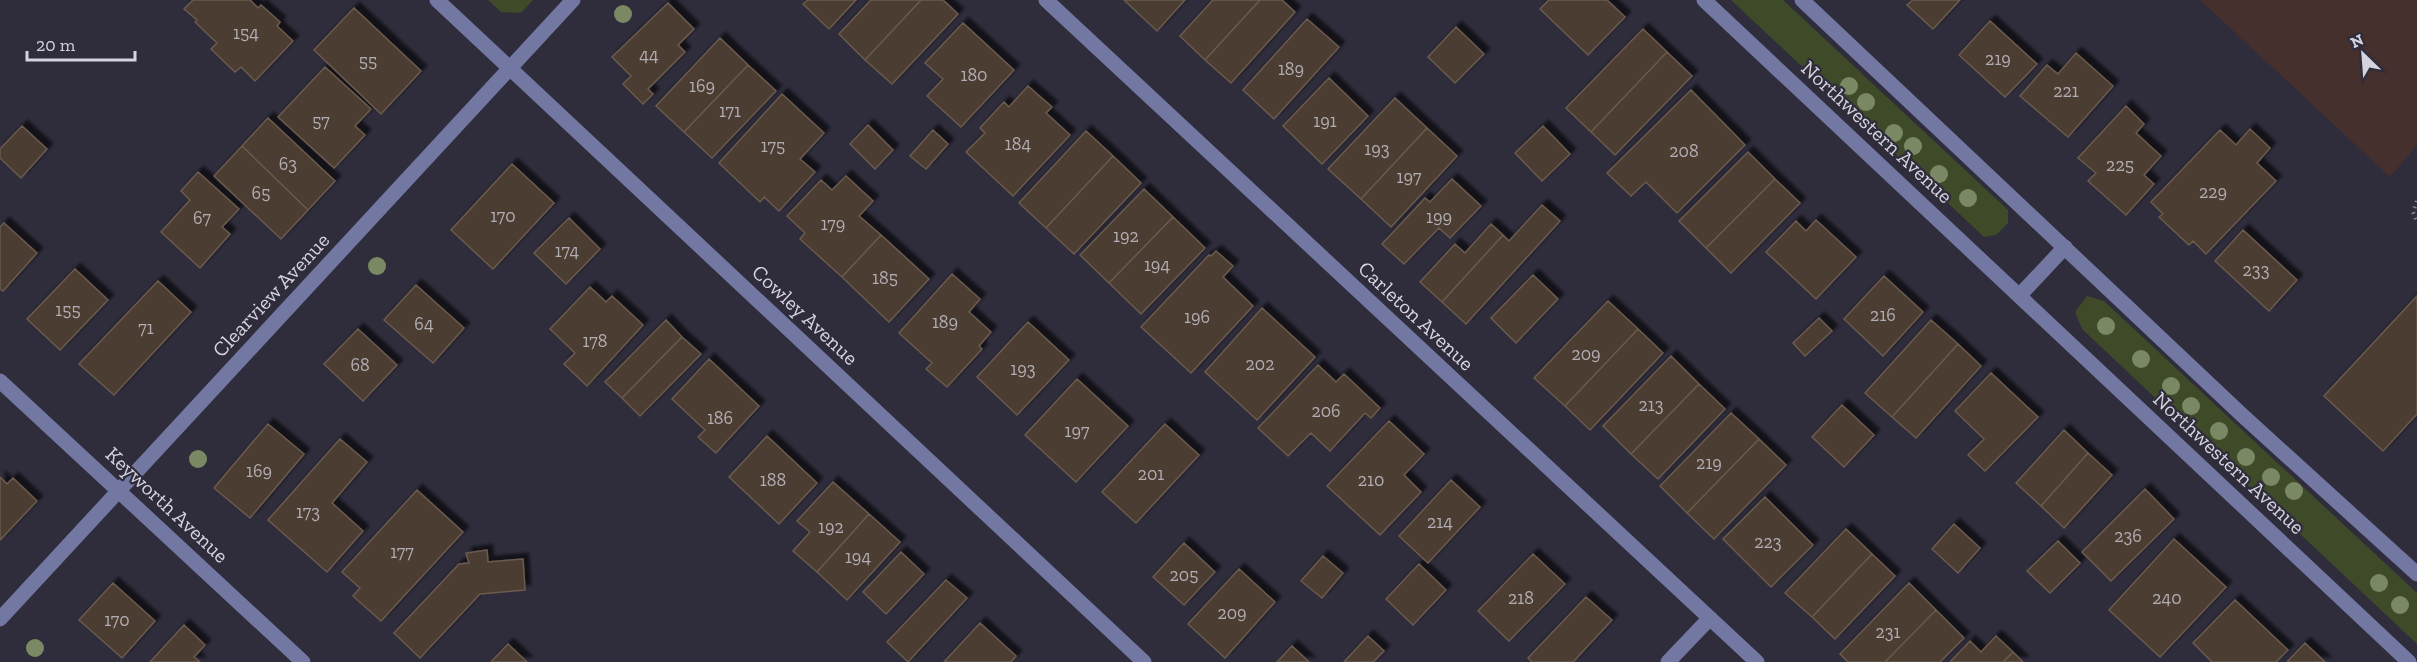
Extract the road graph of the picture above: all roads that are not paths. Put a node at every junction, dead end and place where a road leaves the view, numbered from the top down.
1 (437, 0) edge
2 (573, 0) edge
3 (1047, 0) edge
4 (1704, 0) edge
5 (1802, 0) edge
6 (509, 68) junction
7 (2065, 247) junction
8 (2020, 295) junction
9 (0, 381) edge
10 (119, 489) junction
11 (2417, 574) edge
12 (1710, 618) junction
13 (0, 619) edge
14 (303, 662) edge
15 (1144, 662) edge
16 (1668, 662) edge
17 (1757, 662) edge
18 (2409, 662) edge

1 - 6 street, Cowley Avenue
2 - 6 street, Clearview Avenue
3 - 12 street, Carleton Avenue
4 - 8 street, Northwestern Avenue
5 - 7 street
6 - 10 street, Clearview Avenue
6 - 15 street, Cowley Avenue
7 - 8 street
7 - 11 street
8 - 18 street, Northwestern Avenue
9 - 10 street, Keyworth Avenue
10 - 13 street, Clearview Avenue
10 - 14 street, Keyworth Avenue
12 - 16 street
12 - 17 street, Carleton Avenue

